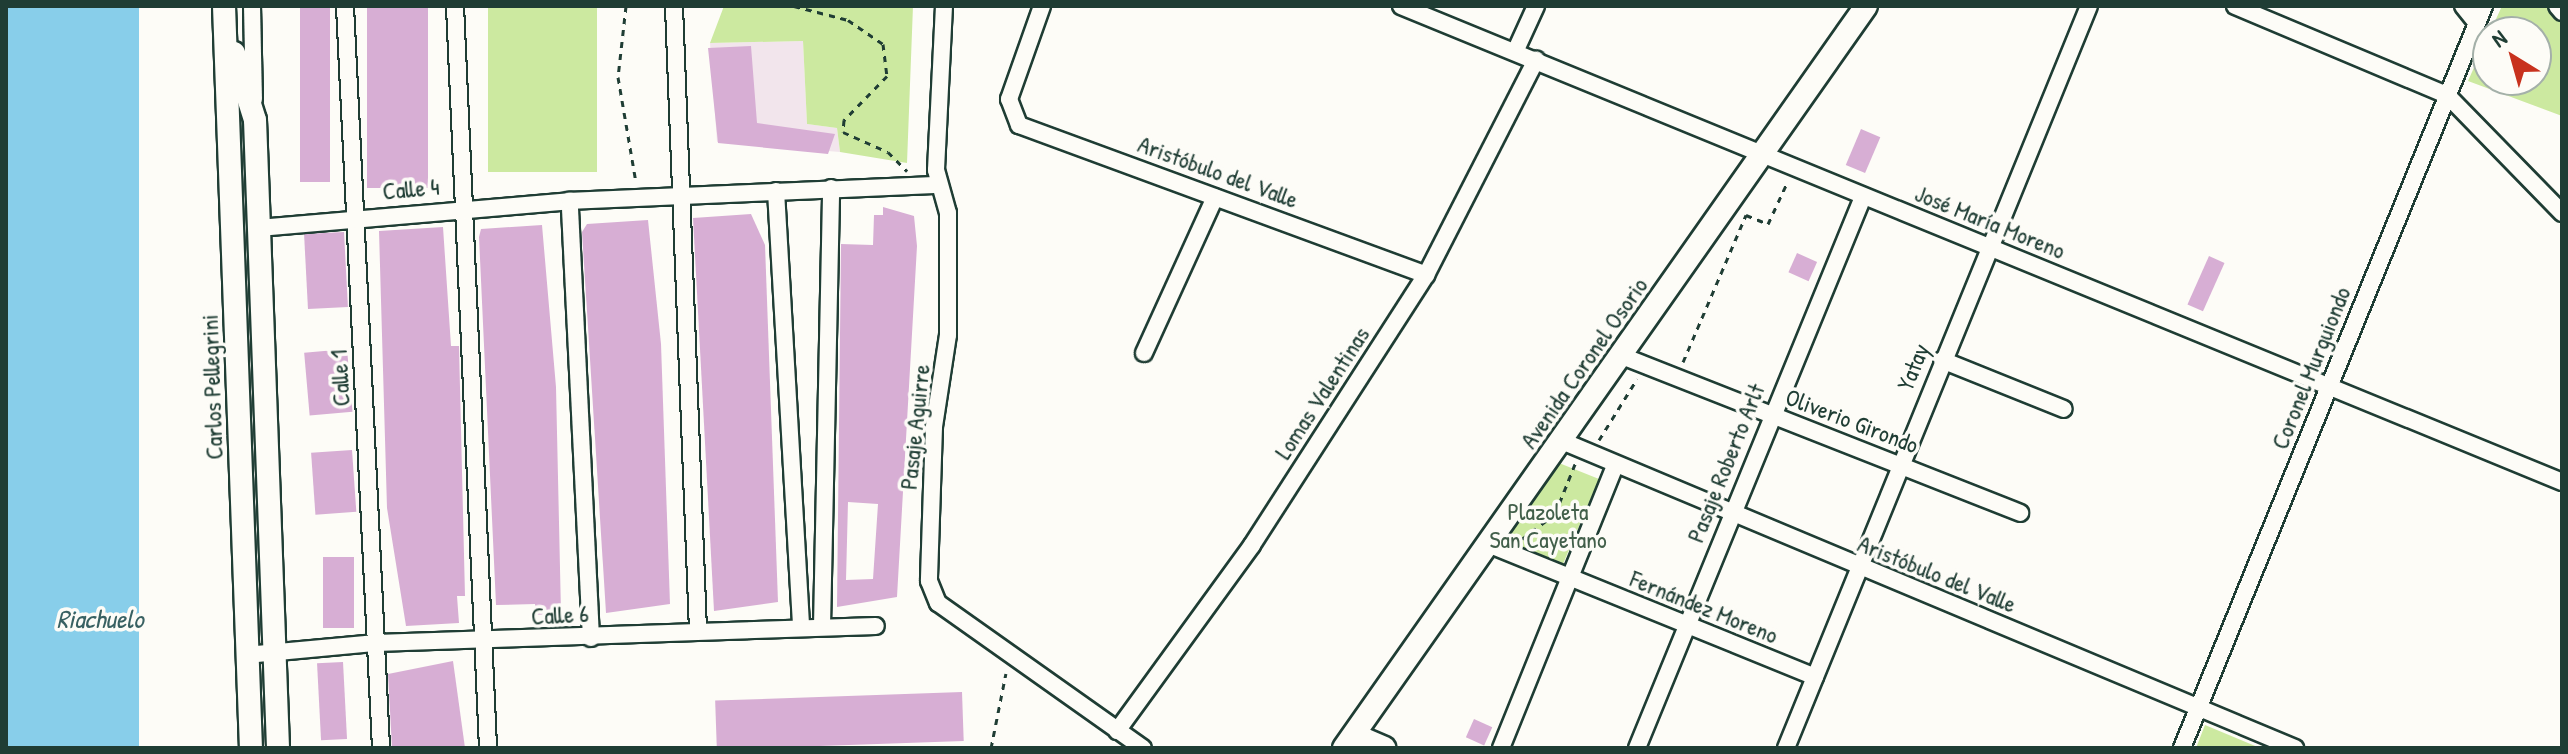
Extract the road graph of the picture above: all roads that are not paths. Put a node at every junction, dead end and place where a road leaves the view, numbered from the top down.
1 (252, 6) edge
2 (345, 6) edge
3 (455, 6) edge
4 (674, 6) edge
5 (944, 6) edge
6 (1042, 6) edge
7 (1401, 6) edge
8 (1536, 6) edge
9 (1866, 6) edge
10 (2089, 6) edge
11 (2235, 6) edge
12 (2557, 6) edge
13 (2562, 12) edge
14 (225, 15) edge
15 (2472, 35) edge
16 (1515, 52) junction
17 (1536, 60) junction
18 (2447, 95) junction
19 (255, 120) junction
20 (1761, 150) junction
21 (938, 185) junction
22 (831, 188) junction
23 (776, 191) junction
24 (681, 196) junction
25 (1215, 197) junction
26 (1863, 197) junction
27 (570, 201) junction
28 (467, 208) junction
29 (2562, 213) edge
30 (357, 219) junction
31 (258, 228) junction
32 (1987, 247) junction
33 (1426, 275) junction
34 (1144, 353) dead end
35 (1622, 356) junction
36 (1942, 360) junction
37 (2330, 386) junction
38 (2064, 409) dead end
39 (1771, 415) junction
40 (1562, 441) junction
41 (1900, 466) junction
42 (1614, 468) junction
43 (2562, 482) edge
44 (2020, 513) dead end
45 (1730, 516) junction
46 (1495, 548) junction
47 (1860, 568) junction
48 (1568, 580) junction
49 (1686, 625) junction
50 (822, 626) junction
51 (876, 626) dead end
52 (801, 627) junction
53 (698, 632) junction
54 (591, 638) junction
55 (483, 639) junction
56 (376, 643) junction
57 (275, 654) junction
58 (246, 655) junction
59 (1815, 677) junction
60 (2199, 708) junction
61 (1117, 731) junction
62 (1349, 741) edge
63 (251, 748) edge
64 (278, 748) edge
65 (381, 748) edge
66 (488, 748) edge
67 (1143, 748) edge
68 (1384, 748) edge
69 (1501, 748) edge
70 (1637, 748) edge
71 (1786, 748) edge
72 (2182, 748) edge
73 (2295, 748) edge

1 - 19 street, Carlos Pellegrini
2 - 30 street, Calle 1
3 - 28 street
4 - 24 street
5 - 21 street, Pasaje Aguirre
6 - 25 street, Aristóbulo del Valle
7 - 16 street, José María Moreno
8 - 16 street
9 - 20 main road, Avenida Coronel Osorio
10 - 32 street, Yatay
11 - 18 street
12 - 13 street
14 - 19 main road, Carlos Pellegrini
14 - 58 main road, Carlos Pellegrini
15 - 18 street, Coronel Murguiondo
16 - 17 street, José María Moreno
17 - 20 street, José María Moreno
17 - 33 street, Lomas Valentinas
18 - 29 street
18 - 37 street, Coronel Murguiondo
19 - 31 main road, Carlos Pellegrini
20 - 26 street, José María Moreno
20 - 35 main road, Avenida Coronel Osorio
21 - 22 street, Calle 4
21 - 61 street, Pasaje Aguirre
22 - 23 street, Calle 4
22 - 50 street
23 - 24 street, Calle 4
23 - 52 street
24 - 27 street, Calle 4
24 - 53 street
25 - 33 street, Aristóbulo del Valle
25 - 34 street
26 - 32 street, José María Moreno
26 - 39 street, Pasaje Roberto Arlt
27 - 28 street, Calle 4
27 - 54 street
28 - 30 street, Calle 4
28 - 55 street
30 - 31 street, Calle 4
30 - 56 street, Calle 1
31 - 57 main road, Carlos Pellegrini
32 - 36 street, Yatay
32 - 37 street, José María Moreno
33 - 61 street, Lomas Valentinas
35 - 39 street, Oliverio Girondo
35 - 40 main road, Avenida Coronel Osorio
36 - 38 street
36 - 41 street, Yatay
37 - 43 street, José María Moreno
37 - 60 street, Coronel Murguiondo
39 - 41 street, Oliverio Girondo
39 - 45 street, Pasaje Roberto Arlt
40 - 42 street, Aristóbulo del Valle
40 - 46 main road, Avenida Coronel Osorio
41 - 44 street, Oliverio Girondo
41 - 47 street, Yatay
42 - 45 street, Aristóbulo del Valle
42 - 48 street
45 - 47 street, Aristóbulo del Valle
45 - 49 street, Pasaje Roberto Arlt
46 - 48 street, Fernández Moreno
46 - 62 main road, Avenida Coronel Osorio
47 - 59 street, Yatay
47 - 60 street, Aristóbulo del Valle
48 - 49 street, Fernández Moreno
48 - 69 street
49 - 59 street, Fernández Moreno
49 - 70 street, Pasaje Roberto Arlt
50 - 51 street, Calle 6
50 - 52 street, Calle 6
52 - 53 street, Calle 6
53 - 54 street, Calle 6
54 - 55 street, Calle 6
55 - 56 street, Calle 6
55 - 66 street
56 - 57 street, Calle 6
56 - 65 street, Calle 1
57 - 58 street, Calle 6
57 - 64 main road, Carlos Pellegrini
58 - 63 main road, Carlos Pellegrini
59 - 71 street, Yatay
60 - 72 street, Coronel Murguiondo
60 - 73 street, Aristóbulo del Valle
61 - 67 street, Pasaje Aguirre
62 - 68 main road

